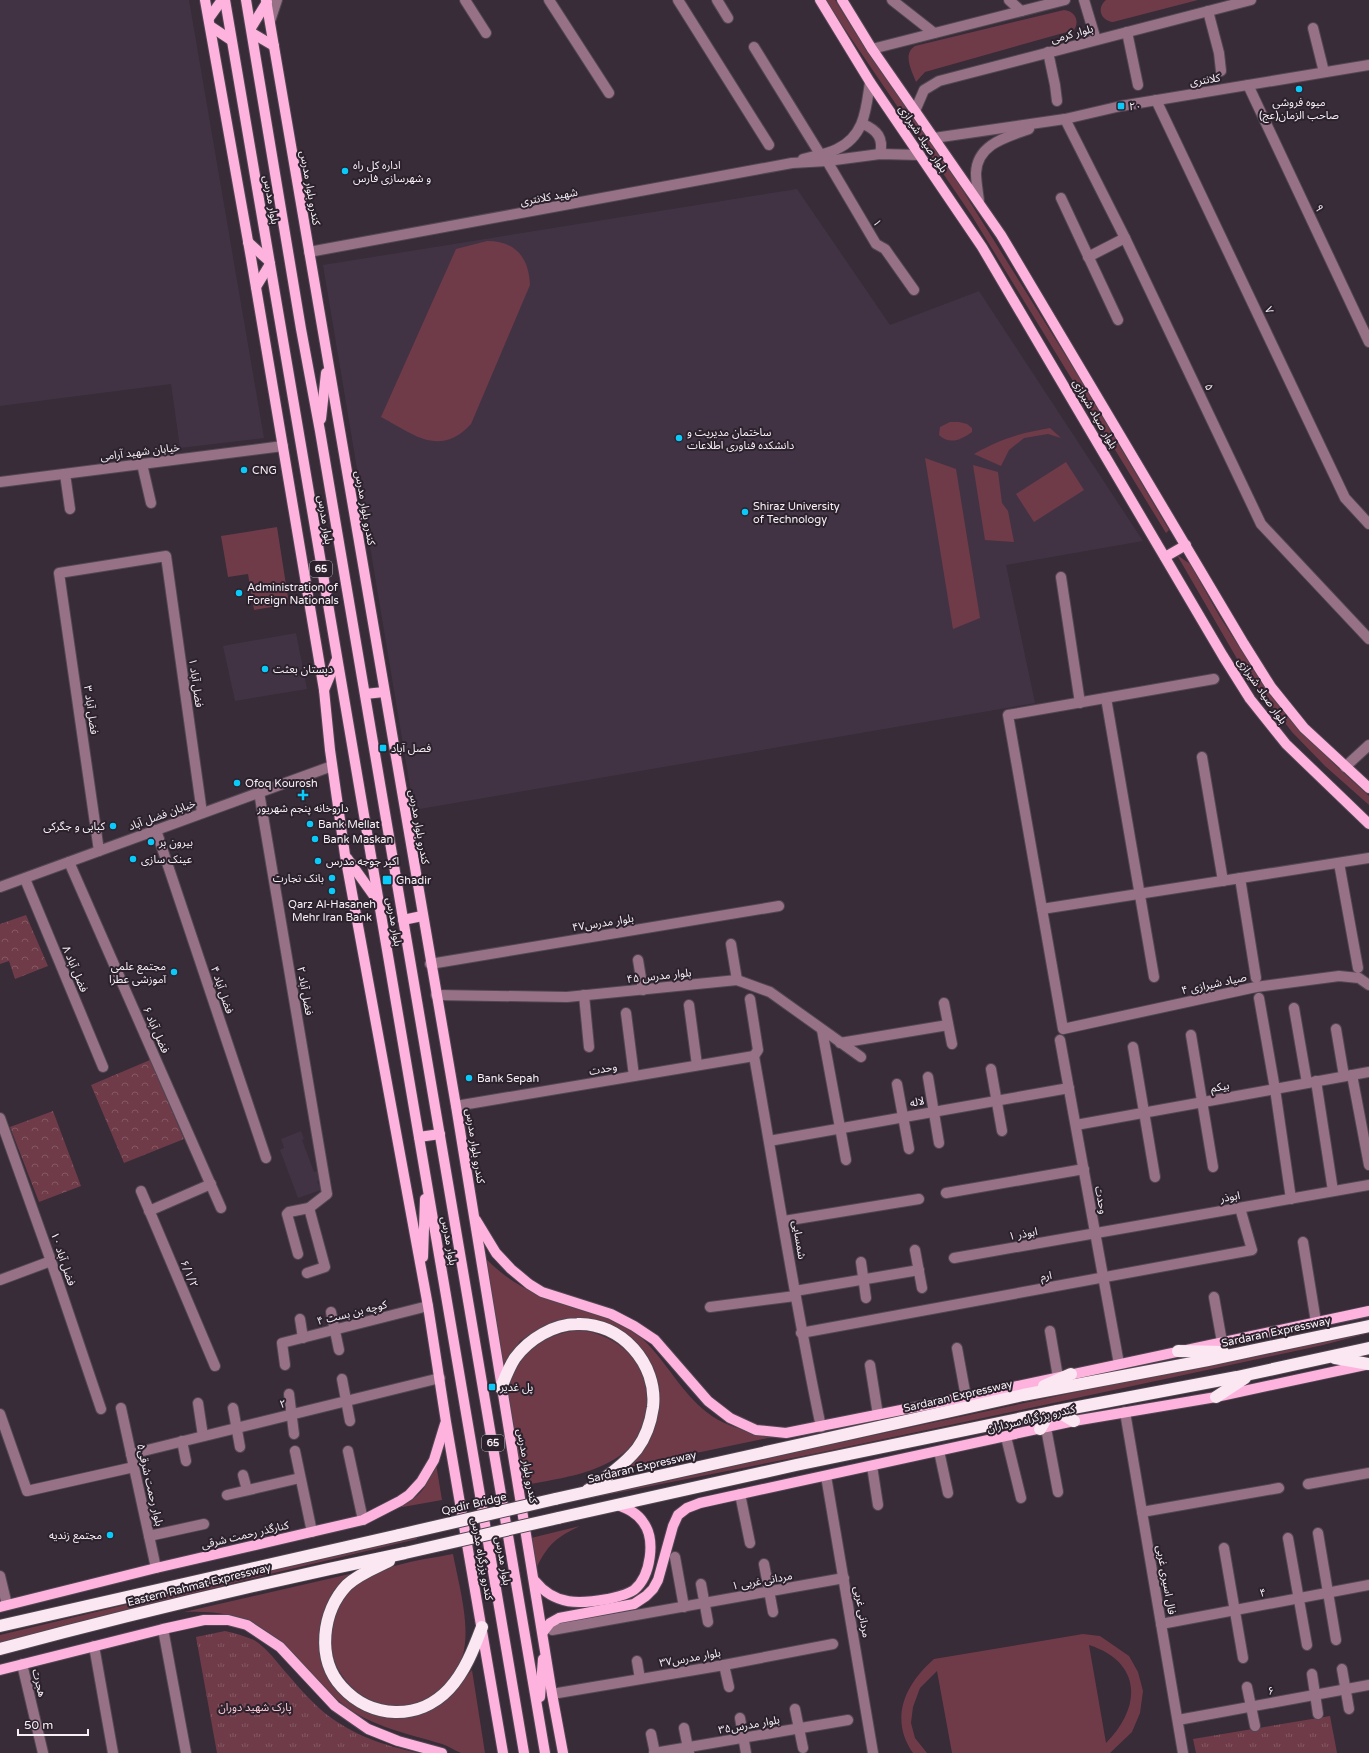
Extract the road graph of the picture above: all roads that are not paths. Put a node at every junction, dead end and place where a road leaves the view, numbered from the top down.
1 (205, 0) edge
2 (223, 0) edge
3 (246, 0) edge
4 (465, 0) edge
5 (549, 0) edge
6 (678, 0) edge
7 (717, 0) edge
8 (820, 0) edge
9 (842, 0) edge
10 (892, 0) edge
11 (1009, 0) edge
12 (1065, 0) edge
13 (1084, 0) edge
14 (1251, 0) edge
15 (270, 1) edge
16 (1021, 11) junction
17 (1208, 11) junction
18 (728, 18) dead end
19 (209, 22) junction
20 (1313, 28) dead end
21 (252, 30) junction
22 (1127, 32) junction
23 (486, 33) dead end
24 (934, 33) junction
25 (231, 40) junction
26 (1096, 40) junction
27 (274, 46) junction
28 (754, 47) dead end
29 (872, 49) junction
30 (1048, 52) junction
31 (1368, 68) edge
32 (1221, 71) dead end
33 (1324, 72) junction
34 (870, 82) junction
35 (1138, 84) dead end
36 (1248, 85) junction
37 (608, 94) dead end
38 (1156, 100) junction
39 (1057, 101) dead end
40 (915, 111) junction
41 (1065, 119) junction
42 (1046, 122) junction
43 (863, 124) junction
44 (934, 138) junction
45 (768, 144) dead end
46 (880, 154) junction
47 (920, 154) junction
48 (823, 158) junction
49 (1061, 198) dead end
50 (978, 201) junction
51 (1125, 238) junction
52 (248, 242) junction
53 (309, 252) junction
54 (1088, 257) junction
55 (269, 262) junction
56 (256, 287) junction
57 (914, 290) dead end
58 (1118, 320) dead end
59 (1369, 342) edge
60 (327, 360) junction
61 (320, 431) junction
62 (283, 446) junction
63 (142, 464) junction
64 (65, 474) junction
65 (0, 482) edge
66 (151, 503) dead end
67 (70, 509) dead end
68 (1369, 524) edge
69 (1186, 545) junction
70 (1165, 557) junction
71 (59, 573) joint
72 (1061, 577) dead end
73 (1369, 639) edge
74 (336, 661) junction
75 (1214, 680) dead end
76 (324, 690) junction
77 (384, 692) junction
78 (365, 694) junction
79 (1106, 698) junction
80 (1080, 703) junction
81 (1369, 745) edge
82 (1202, 757) dead end
83 (332, 766) junction
84 (1345, 767) junction
85 (1369, 788) edge
86 (259, 792) junction
87 (202, 813) junction
88 (1369, 824) edge
89 (156, 830) junction
90 (99, 851) junction
91 (345, 855) junction
92 (1369, 858) edge
93 (69, 862) junction
94 (1339, 863) junction
95 (1240, 878) junction
96 (25, 879) junction
97 (1223, 881) junction
98 (0, 887) edge
99 (1140, 894) junction
100 (378, 902) junction
101 (779, 906) dead end
102 (1042, 910) junction
103 (422, 916) junction
104 (403, 920) junction
105 (731, 944) dead end
106 (638, 960) dead end
107 (430, 964) junction
108 (1358, 968) dead end
109 (1154, 976) dead end
110 (1256, 978) dead end
111 (737, 980) junction
112 (1369, 985) edge
113 (643, 990) junction
114 (436, 995) junction
115 (584, 995) junction
116 (1259, 998) dead end
117 (750, 999) dead end
118 (944, 1003) dead end
119 (689, 1005) dead end
120 (1294, 1008) dead end
121 (626, 1013) dead end
122 (948, 1025) junction
123 (1336, 1029) dead end
124 (822, 1030) junction
125 (1191, 1035) dead end
126 (1060, 1040) dead end
127 (840, 1043) junction
128 (952, 1044) dead end
129 (1133, 1046) dead end
130 (589, 1047) dead end
131 (754, 1056) junction
132 (861, 1057) dead end
133 (697, 1066) junction
134 (103, 1067) dead end
135 (991, 1069) dead end
136 (1369, 1072) edge
137 (634, 1076) junction
138 (1348, 1076) junction
139 (928, 1077) dead end
140 (1311, 1082) junction
141 (897, 1084) dead end
142 (1069, 1088) junction
143 (1275, 1089) junction
144 (997, 1100) junction
145 (1202, 1102) junction
146 (456, 1106) junction
147 (934, 1112) junction
148 (1144, 1112) junction
149 (903, 1117) junction
150 (0, 1118) edge
151 (1076, 1125) junction
152 (840, 1128) junction
153 (1002, 1131) dead end
154 (440, 1134) junction
155 (419, 1137) junction
156 (769, 1141) junction
157 (939, 1143) dead end
158 (909, 1148) dead end
159 (266, 1158) dead end
160 (846, 1160) dead end
161 (1369, 1165) edge
162 (1214, 1167) dead end
163 (1084, 1169) junction
164 (1155, 1177) dead end
165 (426, 1179) junction
166 (211, 1184) junction
167 (1369, 1185) edge
168 (140, 1191) dead end
169 (1332, 1191) junction
170 (946, 1194) dead end
171 (1291, 1198) junction
172 (919, 1199) dead end
173 (221, 1208) dead end
174 (309, 1208) junction
175 (1240, 1208) junction
176 (149, 1211) junction
177 (474, 1216) junction
178 (784, 1221) junction
179 (1095, 1233) junction
180 (1303, 1242) dead end
181 (915, 1250) dead end
182 (298, 1254) dead end
183 (954, 1258) dead end
184 (51, 1261) junction
185 (861, 1262) dead end
186 (919, 1270) junction
187 (307, 1273) dead end
188 (422, 1275) junction
189 (1103, 1277) junction
190 (864, 1279) junction
191 (0, 1280) edge
192 (922, 1288) dead end
193 (795, 1294) junction
194 (1214, 1296) dead end
195 (866, 1298) dead end
196 (428, 1306) junction
197 (710, 1307) dead end
198 (1369, 1311) edge
199 (331, 1312) dead end
200 (300, 1319) dead end
201 (1316, 1322) junction
202 (1369, 1326) edge
203 (335, 1330) junction
204 (1050, 1331) dead end
205 (801, 1333) junction
206 (303, 1338) junction
207 (1222, 1342) junction
208 (957, 1348) dead end
209 (1369, 1348) edge
210 (339, 1350) dead end
211 (1178, 1351) junction
212 (1247, 1352) junction
213 (1328, 1357) junction
214 (1119, 1364) junction
215 (1369, 1364) edge
216 (285, 1365) dead end
217 (870, 1365) dead end
218 (215, 1366) dead end
219 (1252, 1373) junction
220 (1071, 1374) junction
221 (1058, 1377) junction
222 (440, 1378) junction
223 (342, 1379) dead end
224 (501, 1388) junction
225 (289, 1394) dead end
226 (1023, 1395) junction
227 (966, 1397) junction
228 (1216, 1397) junction
229 (347, 1401) junction
230 (198, 1403) dead end
231 (121, 1408) dead end
232 (233, 1408) dead end
233 (101, 1409) dead end
234 (1053, 1412) junction
235 (1125, 1412) junction
236 (0, 1414) edge
237 (292, 1414) junction
238 (878, 1415) junction
239 (350, 1421) dead end
240 (1074, 1421) junction
241 (446, 1422) junction
242 (821, 1427) junction
243 (236, 1428) junction
244 (1043, 1428) junction
245 (294, 1434) dead end
246 (203, 1436) junction
247 (1006, 1437) junction
248 (182, 1441) junction
249 (240, 1447) dead end
250 (295, 1451) dead end
251 (348, 1451) dead end
252 (939, 1451) junction
253 (131, 1454) junction
254 (186, 1461) dead end
255 (872, 1466) junction
256 (134, 1467) junction
257 (1369, 1473) edge
258 (244, 1475) dead end
259 (826, 1476) junction
260 (300, 1478) junction
261 (1308, 1484) dead end
262 (1279, 1488) dead end
263 (247, 1490) junction
264 (1058, 1492) dead end
265 (585, 1493) junction
266 (948, 1493) dead end
267 (740, 1494) junction
268 (227, 1495) dead end
269 (1021, 1498) dead end
270 (555, 1499) joint
271 (618, 1505) junction
272 (878, 1505) dead end
273 (1142, 1512) junction
274 (363, 1520) junction
275 (204, 1524) dead end
276 (312, 1532) junction
277 (1318, 1533) dead end
278 (399, 1535) joint
279 (149, 1536) junction
280 (1288, 1538) dead end
281 (750, 1543) dead end
282 (1224, 1548) dead end
283 (405, 1554) junction
284 (675, 1557) dead end
285 (764, 1564) dead end
286 (156, 1568) junction
287 (0, 1576) edge
288 (844, 1578) junction
289 (534, 1580) junction
290 (701, 1584) dead end
291 (1369, 1585) edge
292 (769, 1592) junction
293 (1328, 1593) junction
294 (1299, 1598) junction
295 (705, 1603) junction
296 (3, 1606) edge
297 (684, 1607) junction
298 (1235, 1610) junction
299 (773, 1612) dead end
300 (708, 1622) dead end
301 (1161, 1624) junction
302 (0, 1626) edge
303 (482, 1627) junction
304 (163, 1629) junction
305 (546, 1634) junction
306 (1336, 1640) dead end
307 (833, 1644) dead end
308 (1307, 1645) dead end
309 (94, 1646) junction
310 (0, 1649) edge
311 (1243, 1658) dead end
312 (637, 1661) dead end
313 (22, 1664) junction
314 (724, 1665) junction
315 (1342, 1669) dead end
316 (0, 1670) edge
317 (1312, 1674) dead end
318 (640, 1679) junction
319 (1369, 1685) edge
320 (729, 1687) dead end
321 (1248, 1687) dead end
322 (1346, 1690) junction
323 (552, 1694) junction
324 (1315, 1695) junction
325 (1251, 1707) junction
326 (795, 1709) dead end
327 (1349, 1709) dead end
328 (538, 1713) junction
329 (1318, 1714) dead end
330 (740, 1718) dead end
331 (848, 1720) dead end
332 (1178, 1720) junction
333 (1255, 1726) dead end
334 (684, 1728) dead end
335 (799, 1728) junction
336 (651, 1734) dead end
337 (743, 1738) junction
338 (803, 1748) dead end
339 (688, 1750) edge
340 (186, 1752) edge
341 (43, 1753) edge
342 (113, 1753) edge
343 (442, 1753) edge
344 (503, 1753) edge
345 (524, 1753) edge
346 (545, 1753) edge
347 (563, 1753) edge
348 (654, 1753) edge
349 (746, 1753) edge
350 (873, 1753) edge
351 (1183, 1753) edge

1 - 19 main road
2 - 19 main road
2 - 25 main road, بلوار مدرس / 65
3 - 21 main road, بلوار مدرس / 65
4 - 23 street
5 - 37 street
6 - 45 street
7 - 18 street
8 - 34 main road, بلوار صیاد شیرازی
9 - 29 main road, بلوار صیاد شیرازی
10 - 24 street
11 - 16 street
12 - 16 street
13 - 26 street
14 - 17 street, بلوار کرمی
15 - 21 main road
15 - 27 main road, کندرو بلوار مدرس
16 - 24 street
17 - 22 street, بلوار کرمی
17 - 32 street
19 - 25 main road
19 - 52 main road
20 - 33 street
21 - 27 main road
21 - 61 main road, بلوار مدرس / 65
22 - 26 street, بلوار کرمی
22 - 35 street
24 - 29 street
25 - 55 main road, بلوار مدرس / 65
26 - 30 street, بلوار کرمی
27 - 53 main road, کندرو بلوار مدرس
28 - 48 street, ۱
29 - 40 main road, بلوار صیاد شیرازی
30 - 39 street
30 - 40 street, بلوار کرمی
31 - 33 street, کلانتری
33 - 36 street, کلانتری
34 - 43 street
34 - 47 main road, بلوار صیاد شیرازی
36 - 38 street, کلانتری
36 - 59 street, ۹
38 - 41 street, کلانتری
38 - 68 street, ۷
40 - 44 main road, بلوار صیاد شیرازی
41 - 42 street, کلانتری
41 - 51 street, ۵
42 - 44 street, کلانتری
42 - 50 street, کلانتری
43 - 46 street
43 - 48 street
44 - 50 main road, بلوار صیاد شیرازی
46 - 47 street
46 - 48 street
47 - 70 main road, بلوار صیاد شیرازی
48 - 53 street, شهید کلانتری
48 - 57 street, ۱
49 - 54 street
50 - 69 main road, بلوار صیاد شیرازی
51 - 54 street
51 - 73 street, ۵
52 - 55 main road
52 - 56 main road
53 - 60 main road, کندرو بلوار مدرس
54 - 58 street
55 - 56 main road
55 - 74 main road, بلوار مدرس / 65
56 - 62 main road
60 - 61 main road
60 - 77 main road, کندرو بلوار مدرس
61 - 78 main road, بلوار مدرس / 65
62 - 63 street, خیابان شهید آرامی
62 - 76 main road
63 - 64 street, خیابان شهید آرامی
63 - 66 street
64 - 65 street, خیابان شهید آرامی
64 - 67 street
69 - 70 main road
69 - 84 main road, بلوار صیاد شیرازی
70 - 88 main road, بلوار صیاد شیرازی
71 - 87 street, فضل آباد ۱
71 - 90 street, فضل آباد ۳
72 - 80 street
74 - 76 main road
74 - 100 main road, بلوار مدرس / 65
75 - 79 street
76 - 83 main road
77 - 78 main road
77 - 103 main road, کندرو بلوار مدرس
78 - 104 main road, بلوار مدرس / 65
79 - 80 street
79 - 99 street
80 - 102 street
81 - 84 street
82 - 97 street
83 - 86 street, خیابان فضل آباد
83 - 91 main road
84 - 85 main road, بلوار صیاد شیرازی
86 - 87 street, خیابان فضل آباد
86 - 174 street, فضل آباد ۲
87 - 89 street, خیابان فضل آباد
89 - 90 street, خیابان فضل آباد
89 - 159 street, فضل آباد ۴
90 - 93 street, خیابان فضل آباد
91 - 100 main road
91 - 188 main road
92 - 94 street
93 - 96 street, خیابان فضل آباد
93 - 166 street, فضل آباد ۶
94 - 95 street
94 - 108 street
95 - 97 street
95 - 110 street
96 - 98 street, خیابان فضل آباد
96 - 134 street, فضل آباد ۸
97 - 99 street
99 - 102 street
99 - 109 street
100 - 155 main road, بلوار مدرس / 65
101 - 107 street, بلوار مدرس۴۷
102 - 112 street, صیاد شیرازی ۴
103 - 104 main road
103 - 107 main road, کندرو بلوار مدرس
104 - 154 main road, بلوار مدرس / 65
105 - 111 street
106 - 113 street
107 - 114 main road, کندرو بلوار مدرس
111 - 113 street, ۴۵ بلوار مدرس
111 - 124 street, ۴۵ بلوار مدرس
113 - 115 street, ۴۵ بلوار مدرس
114 - 115 street, ۴۵ بلوار مدرس
114 - 146 main road, کندرو بلوار مدرس
115 - 130 street
116 - 143 street
117 - 131 street
118 - 122 street
119 - 133 street
120 - 140 street
121 - 137 street
122 - 127 street
122 - 128 street
123 - 138 street
124 - 127 street, ۴۵ بلوار مدرس
124 - 152 street
125 - 145 street
126 - 142 street, وحدت
127 - 132 street, ۴۵ بلوار مدرس
129 - 148 street
131 - 133 street, وحدت
131 - 156 street, شمسایی
133 - 137 street, وحدت
135 - 144 street
136 - 138 street, بیکم
137 - 146 street, وحدت
138 - 140 street, بیکم
138 - 161 street
139 - 147 street
140 - 143 street, بیکم
140 - 169 street
141 - 149 street
142 - 144 street, لاله
142 - 151 street, وحدت
143 - 145 street, بیکم
143 - 171 street
144 - 147 street, لاله
144 - 153 street
145 - 148 street, بیکم
145 - 162 street
146 - 177 main road, کندرو بلوار مدرس
147 - 149 street, لاله
147 - 157 street
148 - 151 street, بیکم
148 - 164 street
149 - 152 street, لاله
149 - 158 street
150 - 184 street, فضل آباد ۱۰
151 - 163 street, وحدت
152 - 156 street, لاله
152 - 160 street
154 - 155 main road
154 - 328 main road, بلوار مدرس / 65
155 - 165 main road, بلوار مدرس / 65
156 - 178 street, شمسایی
163 - 170 street
163 - 179 street, وحدت
165 - 188 main road
165 - 345 main road, بلوار مدرس / 65
166 - 173 street, فضل آباد ۶
166 - 176 street
167 - 169 street, ابوذر
168 - 176 street, ۶/۱/۲
169 - 171 street, ابوذر
171 - 175 street, ابوذر
172 - 178 street
174 - 182 street
174 - 187 street
175 - 179 street, ابوذر
175 - 189 street, ارم
176 - 218 street, ۶/۱/۲
177 - 224 main road, کندرو بلوار مدرس
177 - 242 main road
178 - 193 street, شمسایی
179 - 183 street, ابوذر ۱
179 - 189 street, وحدت
180 - 201 street
181 - 186 street
184 - 191 street
184 - 233 street, فضل آباد ۱۰
185 - 190 street
186 - 190 street
186 - 192 street
188 - 196 main road, کندرو بزرگراه مدرس
189 - 205 street, ارم
189 - 214 street, وحدت
190 - 193 street
190 - 195 street
193 - 197 street
193 - 205 street, شمسایی
194 - 207 street
196 - 203 street, کوچه بن بست ۴
196 - 222 main road, کندرو بزرگراه مدرس
198 - 201 main road
199 - 203 street
200 - 206 street
201 - 207 main road
202 - 212 highway, Sardaran Expressway
203 - 206 street, کوچه بن بست ۴
203 - 210 street
204 - 221 street
205 - 242 street, شمسایی
206 - 216 street, کوچه بن بست ۴
207 - 211 main road
208 - 227 street
209 - 213 highway
211 - 212 highway
211 - 214 main road
212 - 226 highway, Sardaran Expressway
213 - 215 highway
213 - 219 highway
214 - 220 main road
215 - 228 main road, کندرو بزرگراه سرداران
217 - 238 street
219 - 228 highway
219 - 234 highway
220 - 221 main road
220 - 226 highway
221 - 227 main road
222 - 229 street, ۲
222 - 241 main road, کندرو بزرگراه مدرس
223 - 229 street
224 - 265 highway
224 - 289 main road, کندرو بلوار مدرس
225 - 237 street
226 - 265 highway, Sardaran Expressway
227 - 238 main road
228 - 235 main road, کندرو بزرگراه سرداران
229 - 237 street, ۲
229 - 239 street
230 - 246 street
231 - 253 street, ۵بلوار رحمت شرقی
232 - 243 street
234 - 240 highway
234 - 244 highway
234 - 271 highway
235 - 240 main road, کندرو بزرگراه سرداران
235 - 273 street, فال اسیری غربی
236 - 256 street
237 - 243 street, ۲
237 - 245 street
238 - 242 main road
240 - 244 main road, کندرو بزرگراه سرداران
241 - 274 main road, کنارگذر رحمت شرقی
241 - 303 main road, کندرو بزرگراه مدرس
243 - 246 street, ۲
243 - 249 street
244 - 247 main road, کندرو بزرگراه سرداران
244 - 264 street
246 - 248 street, ۲
247 - 252 main road, کندرو بزرگراه سرداران
247 - 269 street
248 - 253 street, ۲
248 - 254 street
250 - 260 street
251 - 274 street
252 - 255 main road, کندرو بزرگراه سرداران
252 - 266 street
253 - 256 street, ۵بلوار رحمت شرقی
255 - 259 main road, کندرو بزرگراه سرداران
255 - 272 street
256 - 279 street, ۵بلوار رحمت شرقی
257 - 261 street
258 - 263 street
259 - 267 main road, کندرو بزرگراه سرداران
259 - 288 street, مردانی غربی
260 - 263 street
260 - 276 street
262 - 273 street
263 - 268 street
265 - 270 highway, Sardaran Expressway
267 - 281 street
267 - 305 main road, کندرو بزرگراه سرداران
270 - 278 highway, Qadir Bridge, bridge
271 - 283 highway, bridge
271 - 289 main road
273 - 301 street, فال اسیری غربی
274 - 276 main road, کنارگذر رحمت شرقی
275 - 279 street
276 - 286 main road, کنارگذر رحمت شرقی
277 - 293 street
278 - 302 highway, Eastern Rahmat Expressway
279 - 286 street, ۵بلوار رحمت شرقی
280 - 294 street
282 - 298 street
283 - 303 highway
283 - 310 highway, Eastern Rahmat Expressway
284 - 297 street
285 - 292 street
286 - 296 main road, کنارگذر رحمت شرقی
287 - 296 street
288 - 292 street, مردانی غربی ۱
288 - 350 street, مردانی غربی
289 - 305 main road, کندرو بلوار مدرس
290 - 295 street
291 - 293 street, ۴
292 - 295 street, مردانی غربی ۱
292 - 299 street
293 - 294 street, ۴
293 - 306 street
294 - 298 street, ۴
294 - 308 street
295 - 297 street, مردانی غربی ۱
295 - 300 street
297 - 305 street, مردانی غربی ۱
298 - 301 street, ۴
298 - 311 street
301 - 332 street, فال اسیری غربی
303 - 344 main road, کندرو بزرگراه مدرس
304 - 309 main road
304 - 340 street
304 - 343 main road
305 - 323 main road, کندرو بلوار مدرس
305 - 328 main road
307 - 314 street, بلوار مدرس۳۷
309 - 313 main road
309 - 342 street
312 - 318 street
313 - 316 main road
313 - 341 street, هجرت
314 - 318 street, بلوار مدرس۳۷
314 - 320 street
315 - 322 street
317 - 324 street
318 - 323 street, بلوار مدرس۳۷
319 - 322 street, ۶
321 - 325 street
322 - 324 street, ۶
322 - 327 street
323 - 347 main road, کندرو بلوار مدرس
324 - 325 street, ۶
324 - 329 street
325 - 332 street, ۶
325 - 333 street
326 - 335 street
328 - 346 main road, بلوار مدرس / 65
330 - 337 street
331 - 335 street, بلوار مدرس۳۵
332 - 351 street, فال اسیری غربی
334 - 339 street
335 - 337 street, بلوار مدرس۳۵
335 - 338 street
336 - 348 street
337 - 339 street, بلوار مدرس۳۵
337 - 349 street
339 - 348 street, بلوار مدرس۳۵

